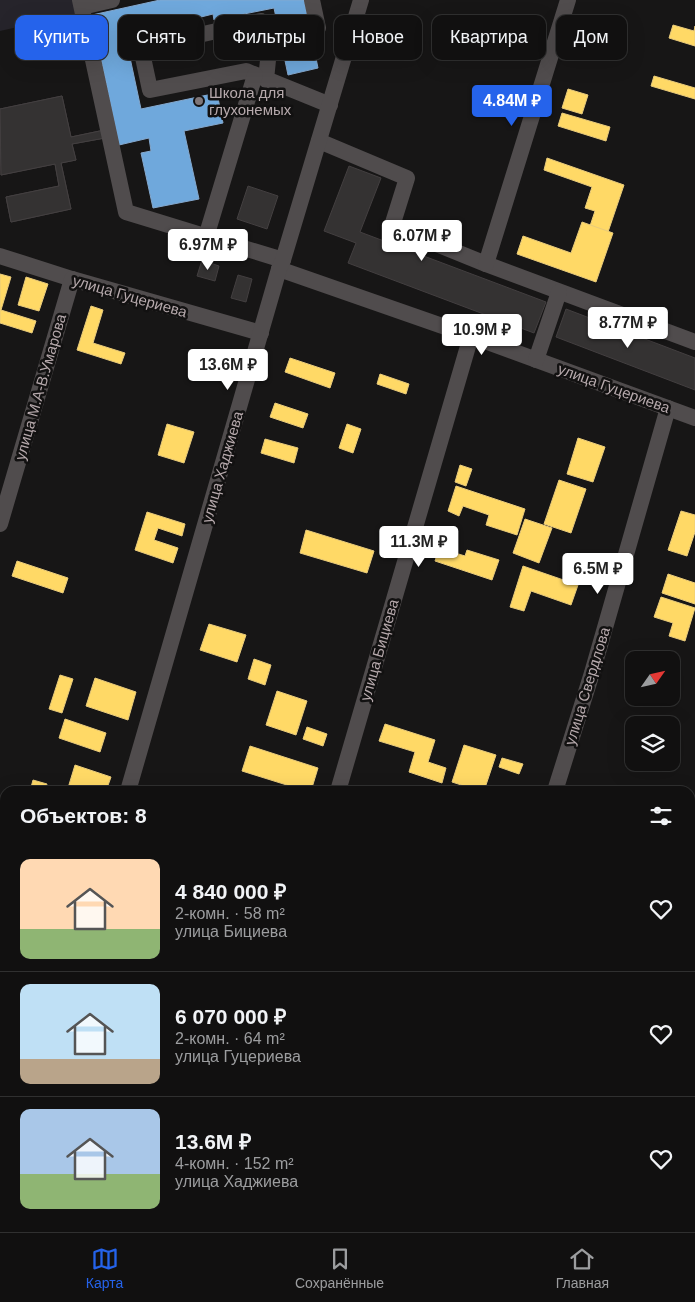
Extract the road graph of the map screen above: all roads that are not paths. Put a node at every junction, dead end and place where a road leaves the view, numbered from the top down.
1 (112, 0) edge
2 (312, 0) edge
3 (361, 0) edge
4 (568, 0) edge
5 (81, 3) edge
6 (315, 15) edge
7 (261, 78) junction
8 (330, 105) junction
9 (319, 141) junction
10 (206, 237) junction
11 (0, 256) edge
12 (281, 264) junction
13 (486, 264) junction
14 (72, 280) junction
15 (559, 292) junction
16 (261, 333) junction
17 (471, 336) junction
18 (695, 342) edge
19 (536, 360) junction
20 (668, 408) junction
21 (695, 418) edge
22 (0, 524) edge
23 (129, 786) edge
24 (339, 786) edge
25 (558, 786) edge

1 - 5 street
2 - 6 street
3 - 8 street, улица Хаджиева
4 - 13 street
5 - 10 street, улица Гуцериева
7 - 7 street
7 - 8 street
7 - 10 street
8 - 9 street, улица Хаджиева
9 - 12 street, улица Хаджиева
9 - 13 street
10 - 12 street, улица Гуцериева
11 - 14 street, улица Гуцериева
12 - 16 street, улица Хаджиева
12 - 17 street, улица Гуцериева
13 - 15 street
14 - 16 street, улица Гуцериева
14 - 22 street, улица М.А-В.Умарова
15 - 18 street
15 - 19 street
16 - 23 street, улица Хаджиева
17 - 19 street, улица Гуцериева
17 - 24 street, улица Бициева
19 - 20 street, улица Гуцериева
20 - 21 street, улица Гуцериева
20 - 25 street, улица Свердлова

